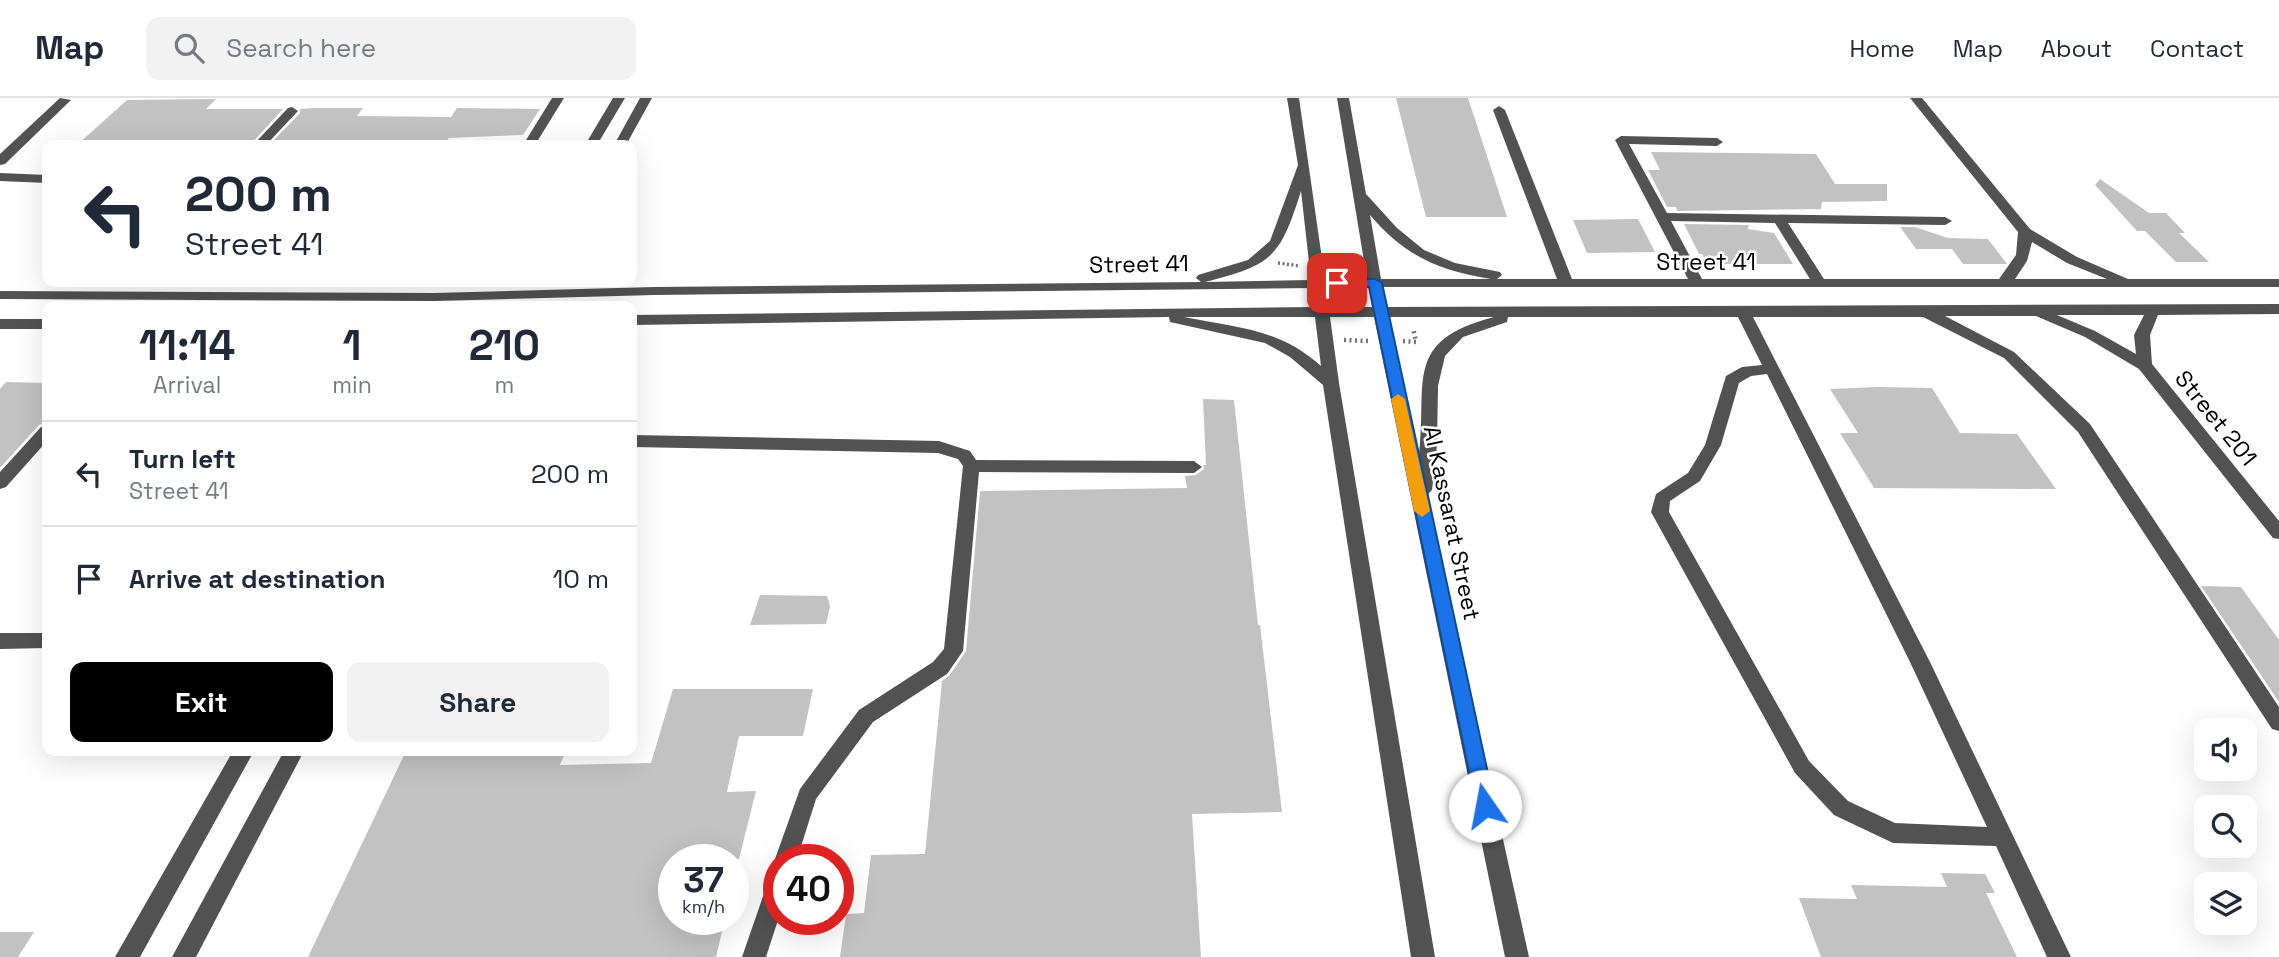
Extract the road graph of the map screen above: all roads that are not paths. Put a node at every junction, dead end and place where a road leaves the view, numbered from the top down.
1 (558, 98) edge
2 (618, 98) edge
3 (646, 98) edge
4 (1293, 98) edge
5 (1343, 98) edge
6 (1916, 98) edge
7 (65, 100) dead end
8 (1499, 110) dead end
9 (292, 111) dead end
10 (264, 140) edge
11 (532, 140) edge
12 (595, 140) edge
13 (623, 140) edge
14 (1717, 142) dead end
15 (0, 161) edge
16 (1304, 165) junction
17 (0, 177) edge
18 (42, 178) edge
19 (1362, 197) junction
20 (1663, 217) junction
21 (1779, 219) junction
22 (1945, 221) dead end
23 (2025, 232) junction
24 (1375, 283) junction
25 (2134, 283) junction
26 (2279, 283) edge
27 (1318, 284) junction
28 (1698, 284) junction
29 (1820, 284) junction
30 (2002, 284) junction
31 (637, 285) edge
32 (1567, 285) junction
33 (456, 287) edge
34 (1161, 287) junction
35 (654, 291) junction
36 (0, 295) edge
37 (434, 297) junction
38 (2279, 309) edge
39 (2029, 310) junction
40 (2153, 310) junction
41 (1743, 311) junction
42 (1144, 312) junction
43 (1322, 312) junction
44 (1380, 312) junction
45 (1536, 312) junction
46 (1926, 312) junction
47 (637, 320) edge
48 (0, 324) edge
49 (42, 324) edge
50 (2144, 365) junction
51 (1772, 369) junction
52 (1331, 383) junction
53 (42, 437) edge
54 (637, 441) edge
55 (971, 466) junction
56 (1195, 467) dead end
57 (0, 483) edge
58 (1421, 508) junction
59 (2279, 533) edge
60 (0, 641) edge
61 (42, 641) edge
62 (2279, 723) edge
63 (241, 756) edge
64 (291, 756) edge
65 (2001, 837) junction
66 (791, 844) edge
67 (763, 930) edge
68 (127, 957) edge
69 (184, 957) edge
70 (754, 957) edge
71 (1423, 957) edge
72 (1517, 957) edge
73 (2059, 957) edge

1 - 11 street
2 - 12 street
3 - 13 street
4 - 16 street
5 - 19 street, Al Kassarat Street
6 - 23 street
7 - 15 street
8 - 32 street
9 - 10 street
14 - 20 street
16 - 27 street
16 - 34 street
17 - 18 street
19 - 24 street, Al Kassarat Street
19 - 32 street
20 - 21 street
20 - 28 street
21 - 22 street
21 - 29 street
23 - 25 street
23 - 30 street
24 - 27 street, Street 41
24 - 32 street, Street 41
24 - 44 street, Al Kassarat Street
25 - 26 street, Street 41
25 - 30 street, Street 41
27 - 34 street, Street 41
27 - 43 street
28 - 29 street, Street 41
28 - 32 street, Street 41
29 - 30 street, Street 41
31 - 35 street
33 - 37 street
34 - 35 street, Street 41
35 - 37 street, Street 41
36 - 37 street, Street 41
38 - 40 street, Street 41
39 - 40 street, Street 41
39 - 46 street, Street 41
39 - 50 street, Street 201
40 - 50 street, Street 201
41 - 45 street, Street 41
41 - 46 street, Street 41
41 - 51 street
42 - 43 street, Street 41
42 - 47 street, Street 41
42 - 52 street
43 - 44 street, Street 41
43 - 52 street
44 - 45 street, Street 41
44 - 58 street, Al Kassarat Street
45 - 58 street
46 - 62 street
48 - 49 street
50 - 59 street, Street 201
51 - 65 street
51 - 65 street
52 - 71 street
53 - 57 street
54 - 55 street
55 - 56 street
55 - 66 street
58 - 72 street, Al Kassarat Street
60 - 61 street
63 - 68 street
64 - 69 street
65 - 73 street
67 - 70 street

